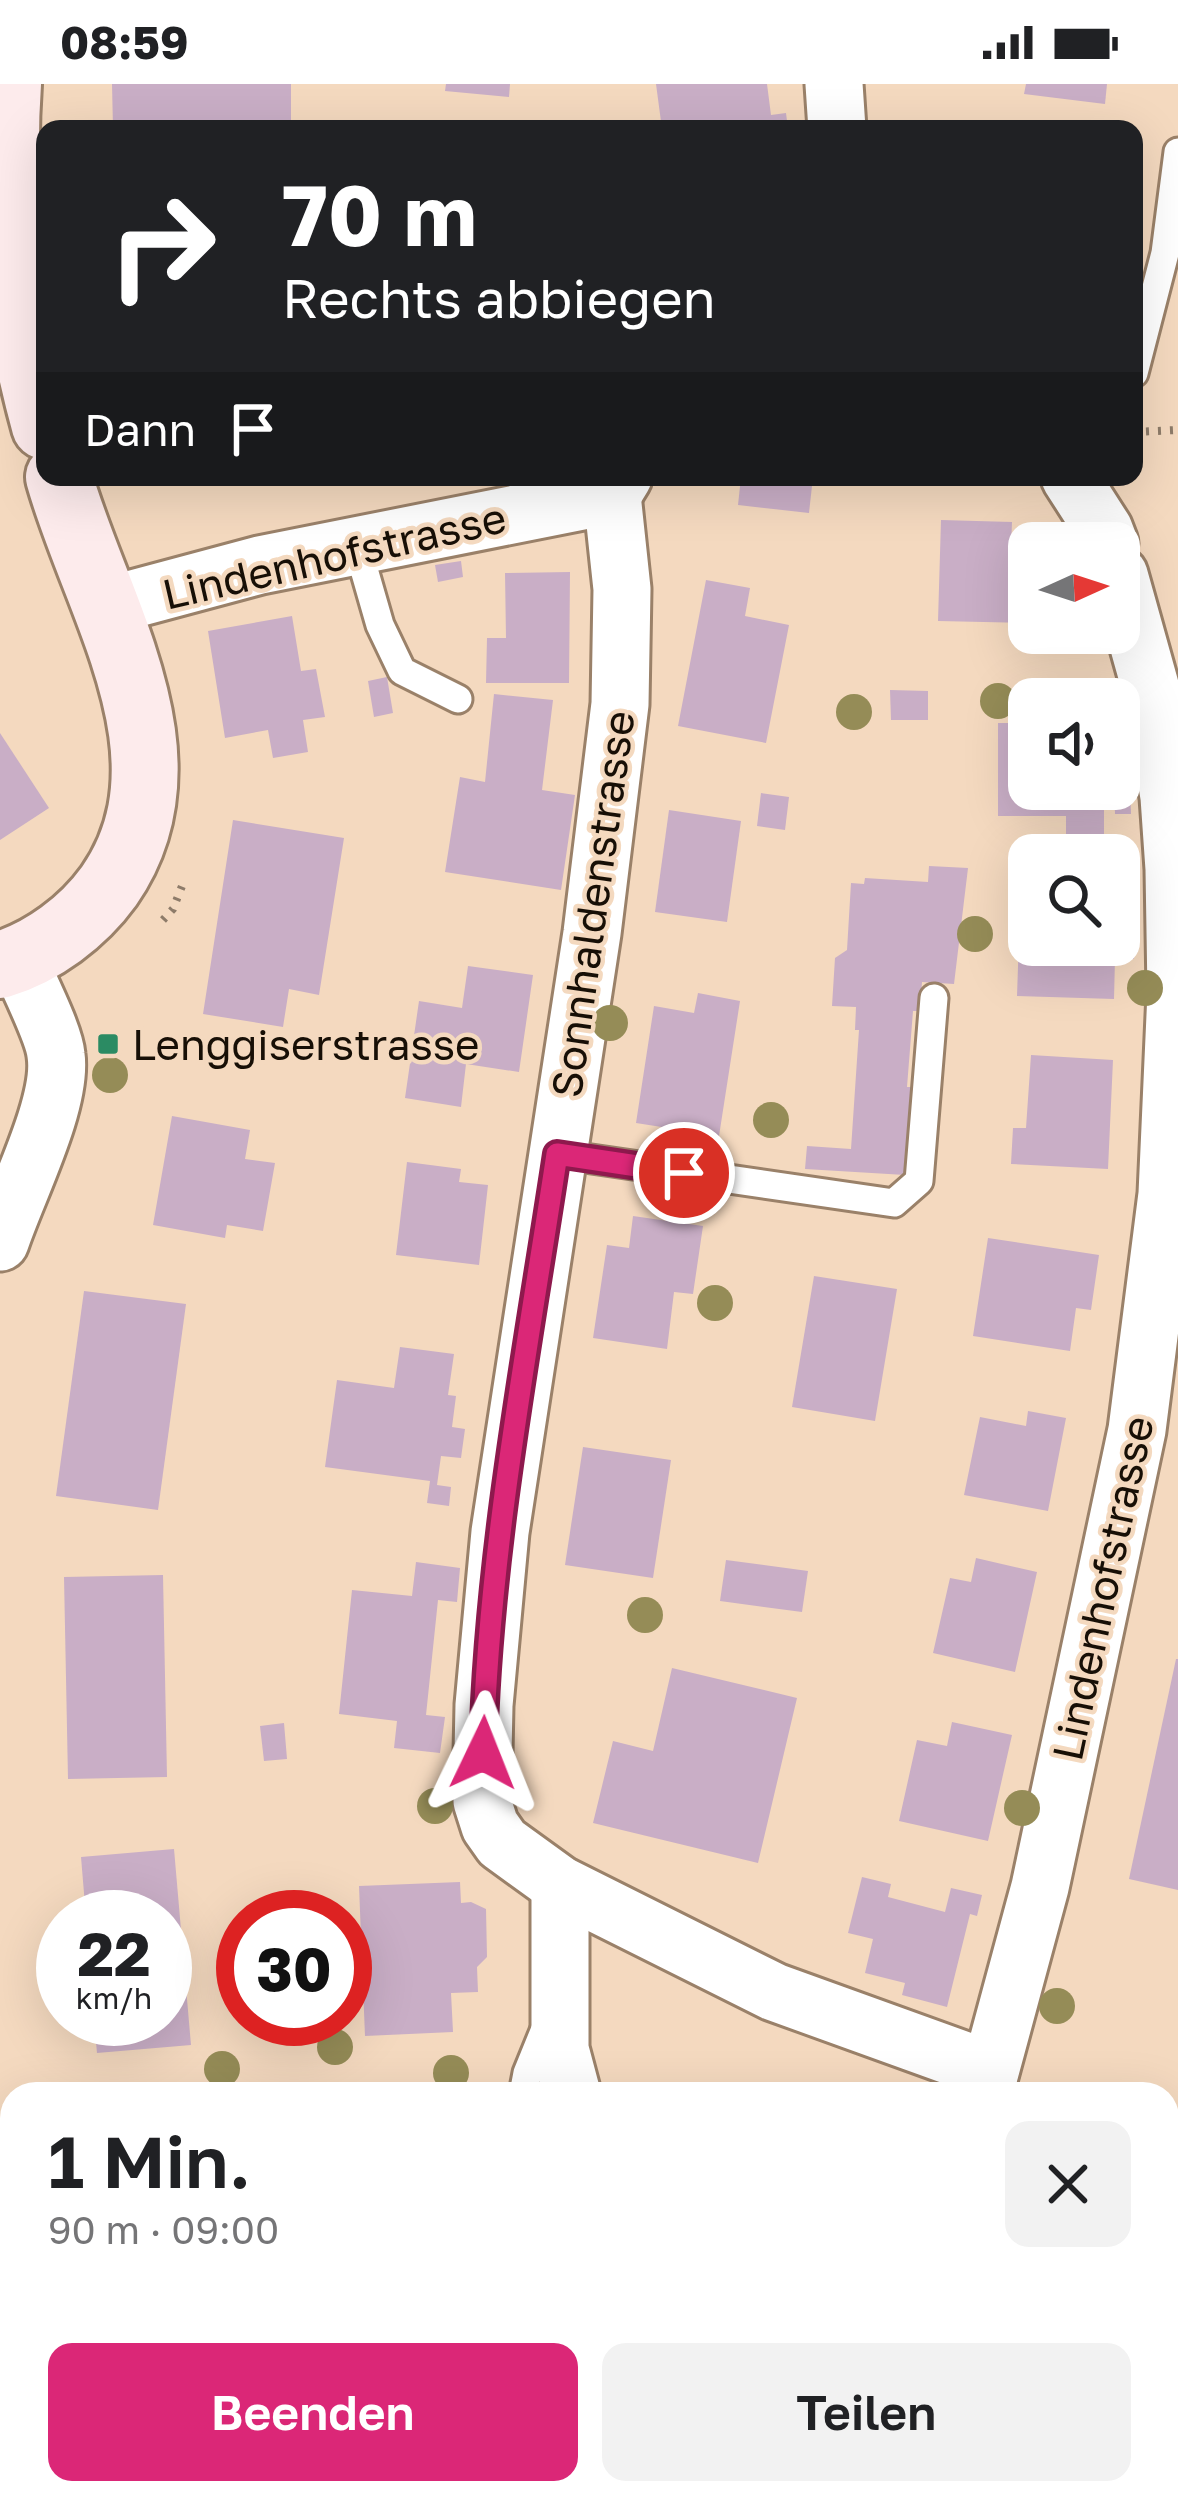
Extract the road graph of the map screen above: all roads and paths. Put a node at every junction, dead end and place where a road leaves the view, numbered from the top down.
1 (8, 84) edge
2 (834, 84) edge
3 (836, 120) edge
4 (1178, 152) edge
5 (1143, 339) edge
6 (36, 394) edge
7 (1178, 430) edge
8 (1143, 432) edge
9 (62, 486) edge
10 (617, 486) edge
11 (1081, 486) edge
12 (1100, 522) edge
13 (357, 545) junction
14 (107, 606) junction
15 (1140, 650) edge
16 (458, 699) dead end
17 (1175, 841) edge
18 (9, 962) edge
19 (934, 998) dead end
20 (557, 1154) junction
21 (0, 1242) edge
22 (560, 1885) junction
23 (560, 1993) junction
24 (525, 2082) edge
25 (569, 2082) edge
26 (987, 2082) edge

1 - 6 street
2 - 3 street
4 - 5 lane
7 - 8 path
9 - 14 street
10 - 13 street, Lindenhofstrasse
10 - 20 street, Sonnhaldenstrasse
11 - 12 street
13 - 14 street, Lindenhofstrasse
13 - 16 lane
14 - 18 street
15 - 17 street, Lindenhofstrasse
17 - 26 street, Lindenhofstrasse
18 - 21 street
19 - 20 lane
20 - 22 street, Sonnhaldenstrasse
22 - 23 street
22 - 26 street, Sonnhaldenstrasse
23 - 24 lane
23 - 25 street

